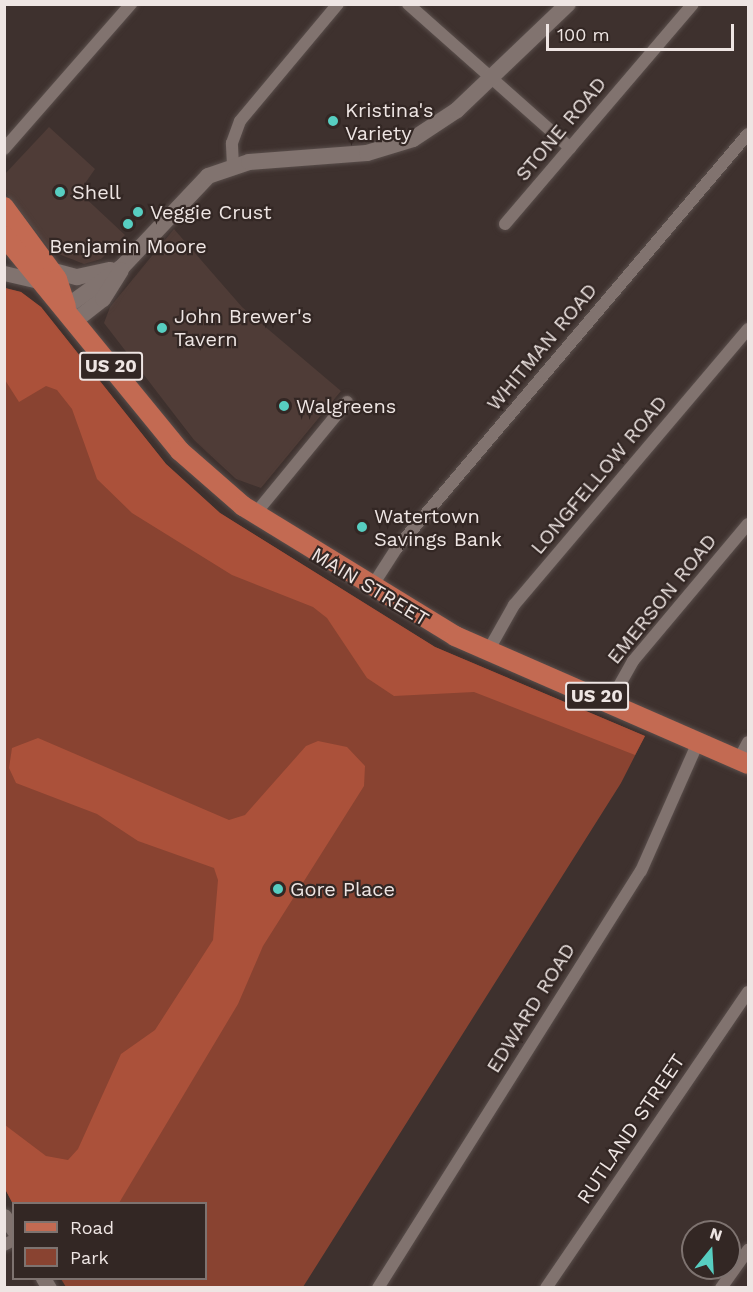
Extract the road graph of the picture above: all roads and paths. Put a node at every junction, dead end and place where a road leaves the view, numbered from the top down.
1 (131, 4) edge
2 (338, 4) edge
3 (408, 4) edge
4 (568, 4) edge
5 (693, 4) edge
6 (493, 77) junction
7 (748, 134) edge
8 (570, 148) junction
9 (4, 149) edge
10 (233, 165) junction
11 (4, 207) edge
12 (505, 224) dead end
13 (4, 236) edge
14 (123, 266) junction
15 (4, 273) edge
16 (43, 275) junction
17 (71, 313) junction
18 (748, 329) edge
19 (347, 402) dead end
20 (255, 514) junction
21 (748, 524) edge
22 (371, 588) junction
23 (488, 651) junction
24 (610, 702) junction
25 (699, 740) junction
26 (748, 742) edge
27 (744, 761) edge
28 (748, 992) edge
29 (748, 1250) edge
30 (378, 1287) edge
31 (546, 1287) edge
32 (721, 1287) edge

1 - 9 street
2 - 10 street
3 - 6 street
4 - 6 main road
5 - 8 street, STONE ROAD
6 - 8 street
6 - 10 main road
7 - 22 street, WHITMAN ROAD
8 - 12 street, STONE ROAD
10 - 14 main road
11 - 16 main road, MAIN STREET / US 20
13 - 16 main road, MAIN STREET / US 20
14 - 16 main road
14 - 17 main road
15 - 16 street
16 - 17 main road, MAIN STREET / US 20
17 - 20 main road, MAIN STREET / US 20
18 - 23 street, LONGFELLOW ROAD
19 - 20 street
20 - 22 main road, MAIN STREET / US 20
21 - 24 street, EMERSON ROAD
22 - 23 main road, MAIN STREET / US 20
23 - 24 main road, MAIN STREET / US 20
24 - 25 main road, MAIN STREET / US 20
25 - 27 main road, MAIN STREET / US 20
25 - 30 street, EDWARD ROAD
26 - 27 street
28 - 31 street, RUTLAND STREET
29 - 32 street

